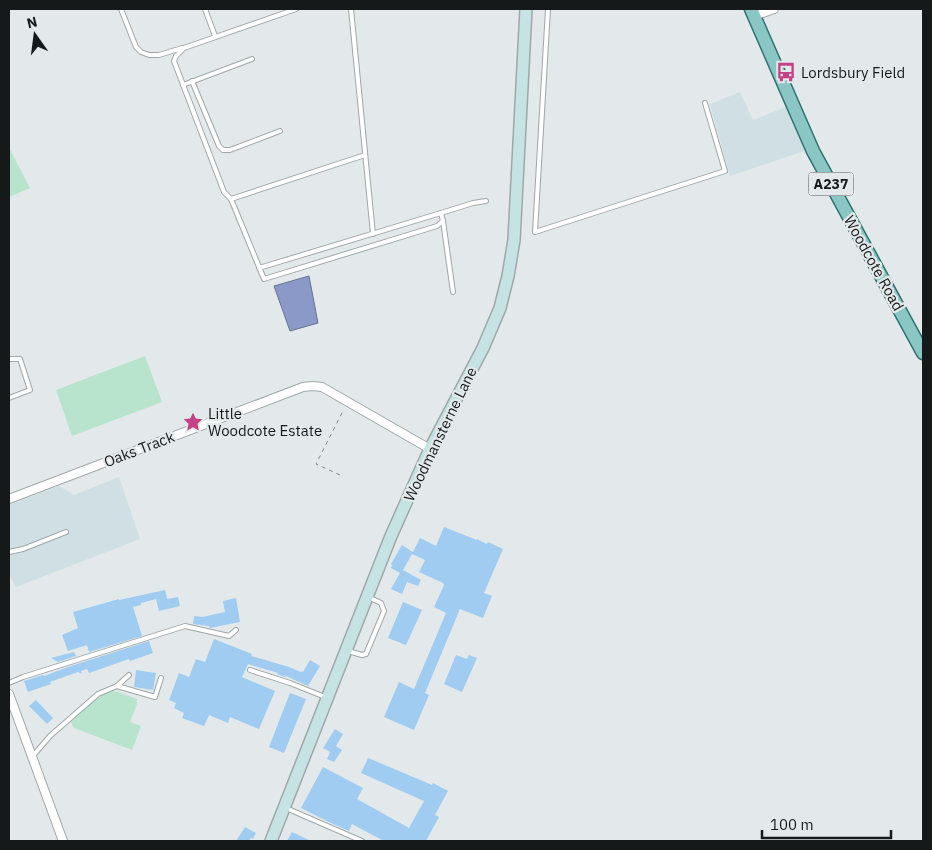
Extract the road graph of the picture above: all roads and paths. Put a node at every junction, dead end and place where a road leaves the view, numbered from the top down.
1 (121, 9) edge
2 (204, 9) edge
3 (296, 9) edge
4 (351, 9) edge
5 (526, 9) edge
6 (548, 9) edge
7 (774, 9) edge
8 (752, 12) edge
9 (214, 36) junction
10 (184, 48) junction
11 (252, 59) dead end
12 (192, 82) junction
13 (183, 85) junction
14 (705, 103) dead end
15 (280, 131) dead end
16 (365, 155) junction
17 (231, 199) junction
18 (486, 201) dead end
19 (442, 213) junction
20 (443, 221) junction
21 (373, 234) junction
22 (260, 268) junction
23 (452, 292) dead end
24 (923, 353) edge
25 (9, 359) edge
26 (9, 398) edge
27 (348, 402) junction
28 (430, 449) junction
29 (340, 475) dead end
30 (9, 499) edge
31 (66, 532) dead end
32 (9, 552) edge
33 (367, 597) junction
34 (236, 630) dead end
35 (346, 651) junction
36 (250, 670) dead end
37 (129, 674) dead end
38 (162, 678) dead end
39 (9, 683) edge
40 (117, 686) junction
41 (9, 694) edge
42 (327, 698) junction
43 (32, 757) junction
44 (284, 807) junction
45 (63, 841) edge
46 (271, 841) edge
47 (362, 841) edge

1 - 10 lane
2 - 9 lane
3 - 9 lane
4 - 16 lane
5 - 28 street, Woodmansterne Lane
6 - 14 lane
7 - 8 street
8 - 24 main road, Woodcote Road / A237
9 - 10 lane
10 - 13 lane
11 - 12 lane
12 - 13 lane
12 - 15 lane
13 - 17 lane
16 - 17 lane
16 - 21 lane
17 - 22 lane
18 - 19 lane
19 - 20 lane
19 - 21 lane
20 - 22 lane
20 - 23 lane
21 - 22 lane
25 - 26 lane
27 - 28 street, Oaks Track
27 - 29 path
27 - 30 street, Oaks Track
28 - 33 street, Woodmansterne Lane
31 - 32 lane
33 - 35 street, Woodmansterne Lane
33 - 35 lane
34 - 39 lane
35 - 42 street, Woodmansterne Lane
36 - 42 lane
37 - 40 lane
38 - 40 lane
40 - 43 lane
41 - 43 street
42 - 44 street, Woodmansterne Lane
43 - 45 street
44 - 46 street, Woodmansterne Lane
44 - 47 lane

